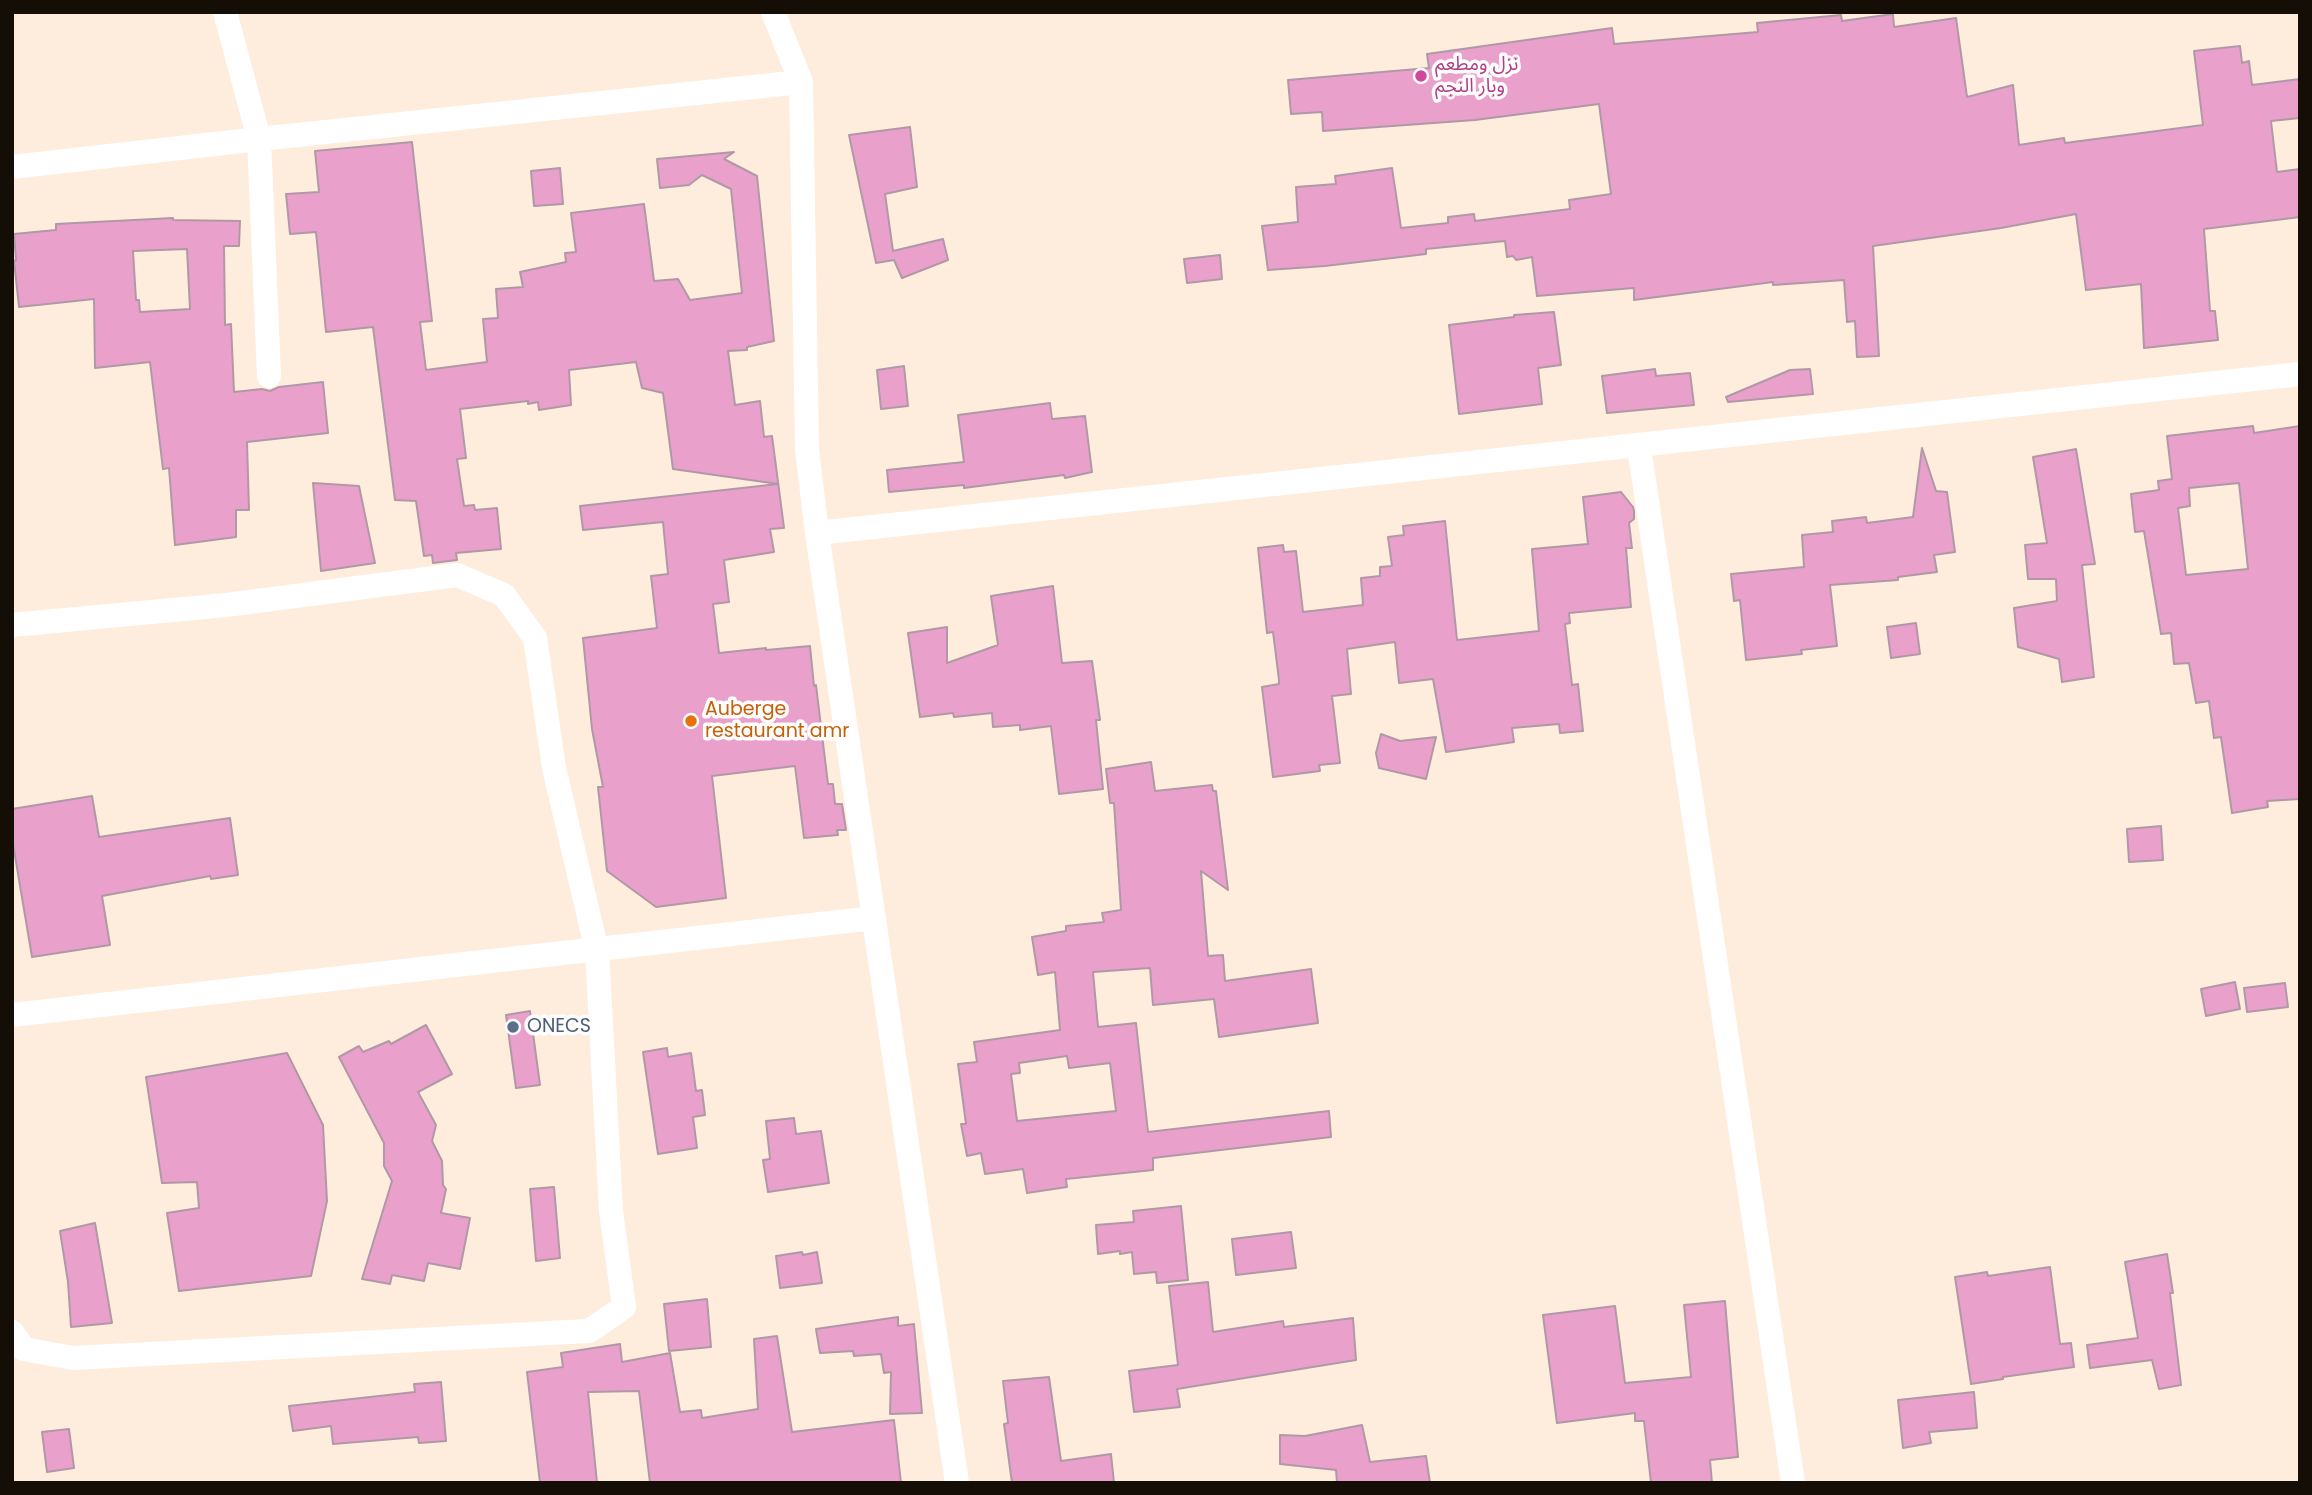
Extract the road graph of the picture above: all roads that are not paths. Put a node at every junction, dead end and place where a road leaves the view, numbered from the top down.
1 (225, 12) edge
2 (773, 12) edge
3 (801, 82) junction
4 (259, 139) junction
5 (12, 167) edge
6 (2300, 374) edge
7 (269, 376) dead end
8 (1639, 447) junction
9 (817, 533) junction
10 (12, 625) edge
11 (874, 918) junction
12 (597, 951) junction
13 (12, 1015) edge
14 (12, 1332) edge
15 (957, 1483) edge
16 (1793, 1483) edge

1 - 4 street
2 - 3 street
3 - 4 street
3 - 9 street
4 - 5 street
4 - 7 street
6 - 8 street
8 - 9 street
8 - 16 street
9 - 11 street
10 - 12 street
11 - 12 street
11 - 15 street
12 - 13 street
12 - 14 street

